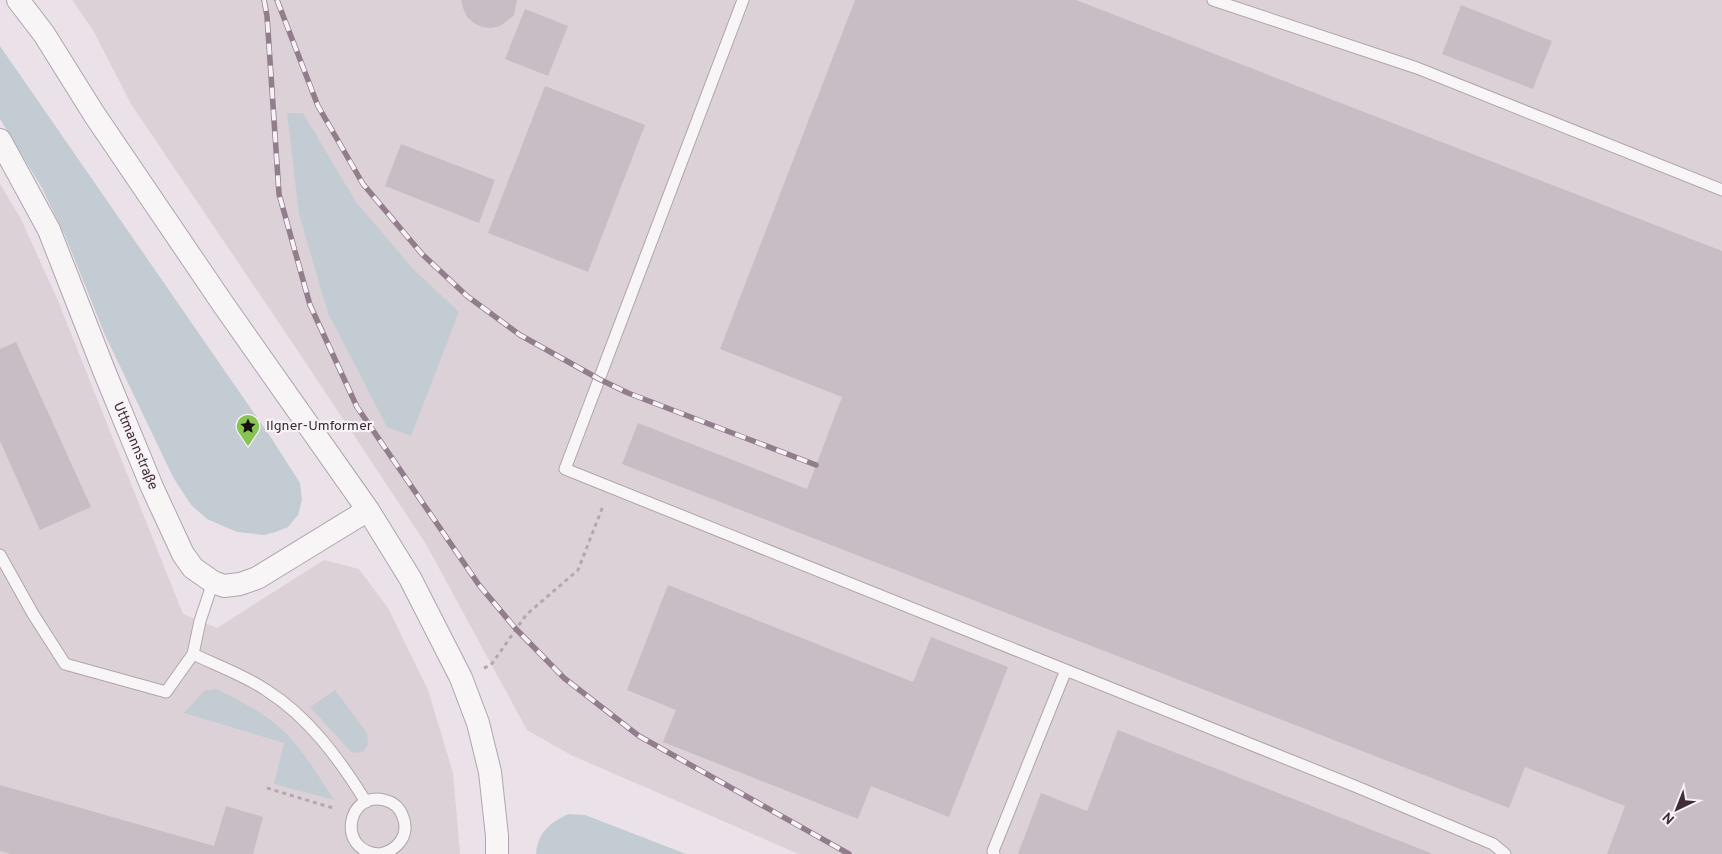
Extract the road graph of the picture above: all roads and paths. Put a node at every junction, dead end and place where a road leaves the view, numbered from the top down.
1 (18, 0) edge
2 (743, 0) edge
3 (1213, 0) edge
4 (0, 140) edge
5 (1722, 190) edge
6 (611, 487) junction
7 (368, 510) junction
8 (0, 555) edge
9 (213, 582) junction
10 (193, 654) junction
11 (491, 664) dead end
12 (1066, 670) junction
13 (267, 788) dead end
14 (366, 802) junction
15 (354, 813) junction
16 (380, 854) edge
17 (497, 854) edge
18 (994, 854) edge
19 (1505, 854) edge

1 - 7 street
2 - 6 lane
3 - 5 lane
4 - 9 street, Uttmannstraße
6 - 11 path
6 - 12 lane
7 - 9 street, Uttmannstraße
7 - 17 street
8 - 10 lane
9 - 10 lane
10 - 14 lane
12 - 18 lane
12 - 19 lane
13 - 15 path
14 - 15 lane
14 - 16 lane
15 - 16 lane

